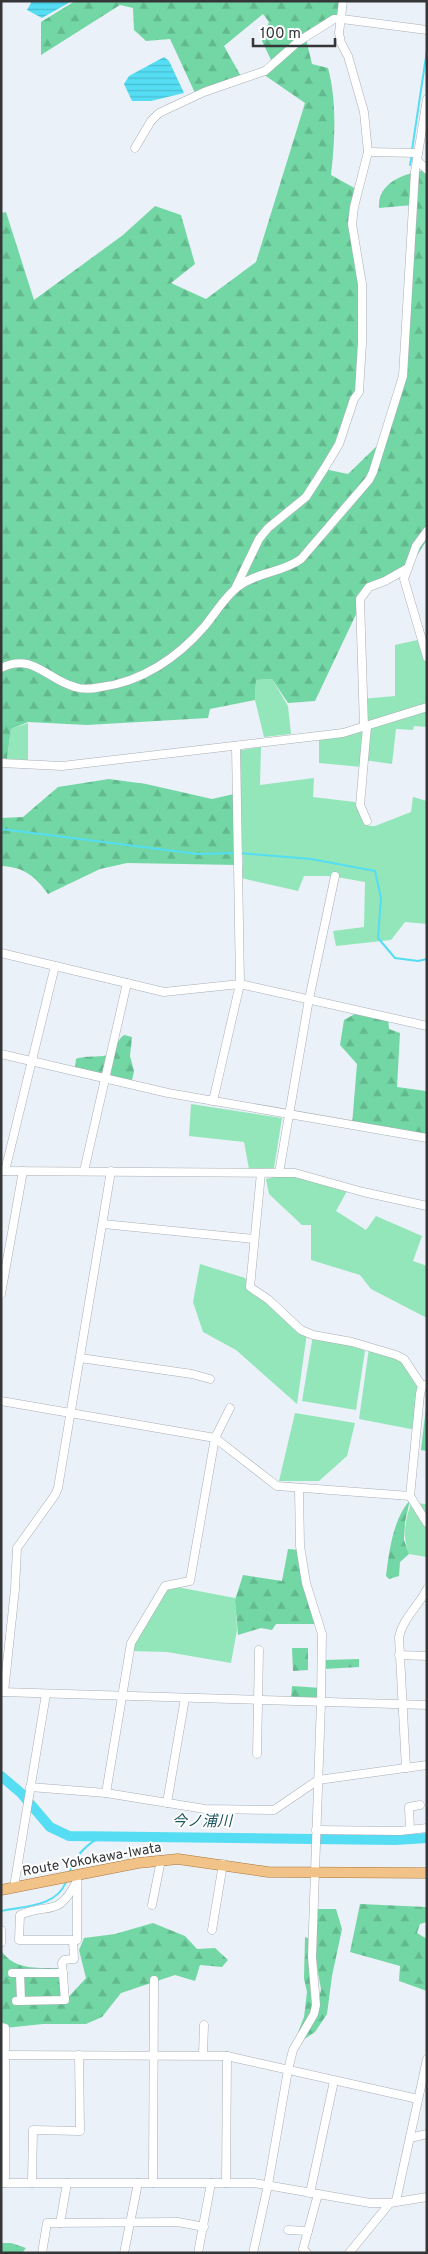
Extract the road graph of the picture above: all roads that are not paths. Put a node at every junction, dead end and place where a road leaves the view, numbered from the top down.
1 (343, 1) edge
2 (342, 19) junction
3 (427, 30) edge
4 (427, 99) edge
5 (135, 148) dead end
6 (368, 152) junction
7 (417, 156) junction
8 (427, 170) edge
9 (427, 531) edge
10 (408, 568) junction
11 (234, 591) junction
12 (427, 657) edge
13 (1, 668) edge
14 (427, 707) edge
15 (366, 727) junction
16 (236, 746) junction
17 (1, 763) edge
18 (367, 821) dead end
19 (335, 876) dead end
20 (1, 953) edge
21 (55, 966) junction
22 (127, 983) junction
23 (240, 984) junction
24 (309, 999) junction
25 (427, 1026) edge
26 (1, 1054) edge
27 (32, 1062) junction
28 (105, 1079) junction
29 (213, 1101) junction
30 (289, 1114) junction
31 (427, 1138) edge
32 (3, 1171) edge
33 (23, 1171) junction
34 (84, 1171) junction
35 (112, 1172) junction
36 (261, 1173) junction
37 (279, 1173) junction
38 (427, 1206) edge
39 (102, 1224) junction
40 (254, 1239) junction
41 (1, 1294) edge
42 (80, 1358) junction
43 (210, 1379) dead end
44 (424, 1386) edge
45 (1, 1401) edge
46 (230, 1408) dead end
47 (70, 1413) junction
48 (215, 1438) junction
49 (299, 1488) junction
50 (410, 1496) junction
51 (427, 1522) edge
52 (427, 1589) edge
53 (259, 1650) dead end
54 (399, 1655) junction
55 (427, 1656) edge
56 (2, 1692) edge
57 (46, 1694) junction
58 (122, 1696) junction
59 (185, 1698) junction
60 (258, 1700) junction
61 (322, 1702) junction
62 (401, 1704) junction
63 (427, 1705) edge
64 (257, 1754) dead end
65 (427, 1766) edge
66 (406, 1768) junction
67 (318, 1780) junction
68 (30, 1790) junction
69 (106, 1793) junction
70 (167, 1803) junction
71 (420, 1805) dead end
72 (427, 1828) edge
73 (410, 1830) junction
74 (316, 1831) junction
75 (161, 1860) junction
76 (223, 1864) junction
77 (314, 1873) junction
78 (427, 1873) edge
79 (77, 1878) junction
80 (14, 1887) junction
81 (1, 1890) edge
82 (152, 1905) dead end
83 (1, 1930) edge
84 (212, 1930) dead end
85 (73, 1940) junction
86 (1, 1943) edge
87 (63, 1972) junction
88 (154, 1980) dead end
89 (204, 2025) dead end
90 (1, 2027) edge
91 (4, 2055) edge
92 (79, 2055) junction
93 (153, 2055) junction
94 (204, 2055) junction
95 (227, 2056) junction
96 (427, 2059) edge
97 (288, 2070) junction
98 (334, 2080) junction
99 (418, 2100) junction
100 (427, 2134) edge
101 (410, 2138) junction
102 (3, 2182) edge
103 (32, 2182) junction
104 (67, 2183) junction
105 (138, 2183) junction
106 (153, 2183) junction
107 (211, 2183) junction
108 (226, 2183) junction
109 (268, 2184) junction
110 (314, 2193) junction
111 (427, 2197) edge
112 (393, 2202) junction
113 (131, 2222) junction
114 (60, 2223) junction
115 (204, 2227) junction
116 (288, 2230) dead end
117 (308, 2232) junction
118 (42, 2253) edge
119 (124, 2253) edge
120 (198, 2253) edge
121 (253, 2253) edge
122 (307, 2253) edge
123 (349, 2253) edge

1 - 2 street
2 - 3 street
2 - 5 street
2 - 6 street
4 - 7 street
6 - 7 street
6 - 11 street
7 - 8 street
7 - 11 street
9 - 10 street
10 - 12 street
10 - 15 street
11 - 13 street
14 - 15 street
15 - 16 street
15 - 18 street
16 - 17 street
16 - 23 street
19 - 24 street
20 - 21 street
21 - 22 street
21 - 27 street
22 - 23 street
22 - 28 street
23 - 24 street
23 - 29 street
24 - 25 street
24 - 30 street
26 - 27 street
27 - 28 street
27 - 32 street
28 - 29 street
28 - 34 street
29 - 30 street
30 - 31 street
30 - 37 street
32 - 33 street
33 - 34 street
33 - 41 street
34 - 35 street
35 - 36 street
35 - 39 street
36 - 37 street
36 - 40 street
37 - 38 street
39 - 40 street
39 - 42 street
40 - 44 street
42 - 43 street
42 - 47 street
44 - 50 street
45 - 47 street
46 - 48 street
47 - 48 street
47 - 56 street
48 - 49 street
48 - 58 street
49 - 50 street
49 - 61 street
50 - 51 street
52 - 54 street
53 - 60 street
54 - 55 street
54 - 62 street
56 - 57 street
57 - 58 street
57 - 68 street
58 - 59 street
58 - 69 street
59 - 60 street
59 - 70 street
60 - 61 street
60 - 64 street
61 - 62 street
61 - 67 street
62 - 63 street
62 - 66 street
65 - 66 street
66 - 67 street
67 - 70 street
67 - 74 street
68 - 69 street
68 - 80 street
69 - 70 street
71 - 73 street
72 - 73 street
73 - 74 street
74 - 77 street
75 - 76 main road, Route Yokokawa-Iwata
75 - 79 main road, Route Yokokawa-Iwata
75 - 82 street
76 - 77 main road, Route Yokokawa-Iwata
76 - 84 street
77 - 78 main road, Route Yokokawa-Iwata
77 - 97 street
79 - 80 main road, Route Yokokawa-Iwata
79 - 85 street
79 - 85 street
80 - 81 main road, Route Yokokawa-Iwata
83 - 86 street
85 - 87 street
87 - 87 street
88 - 93 street
89 - 94 street
90 - 91 street
91 - 92 street
91 - 102 street
92 - 93 street
92 - 103 street
93 - 94 street
93 - 106 street
94 - 95 street
95 - 97 street
95 - 108 street
96 - 99 street
97 - 98 street
97 - 109 street
98 - 99 street
98 - 110 street
99 - 101 street
100 - 101 street
101 - 112 street
102 - 103 street
103 - 104 street
104 - 105 street
104 - 114 street
105 - 106 street
105 - 113 street
106 - 107 street
107 - 108 street
107 - 115 street
108 - 109 street
109 - 110 street
109 - 121 street
110 - 112 street
110 - 117 street
111 - 112 street
112 - 123 street
113 - 114 street
113 - 115 street
113 - 119 street
114 - 118 street
115 - 120 street
116 - 117 street
117 - 122 street

